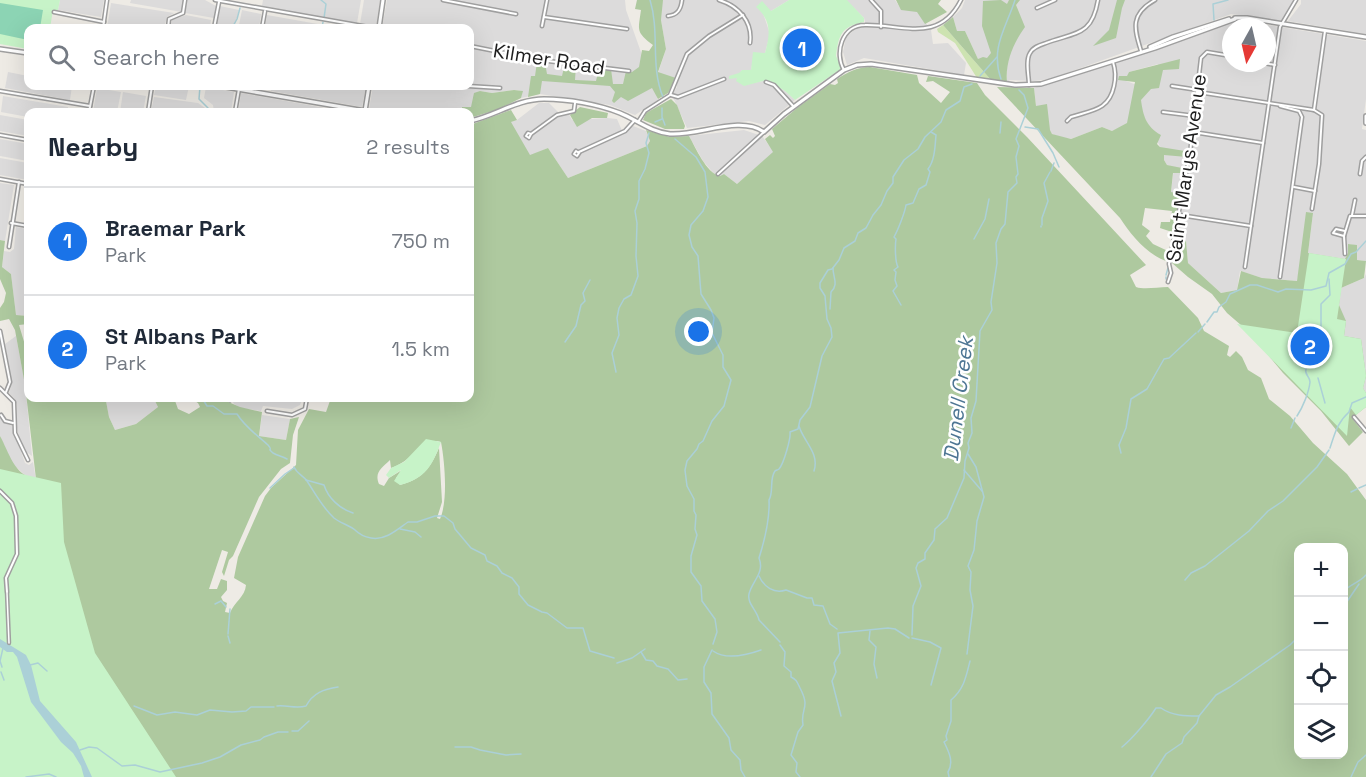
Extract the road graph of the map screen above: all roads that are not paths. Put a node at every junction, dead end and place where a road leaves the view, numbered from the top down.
1 (107, 0) edge
2 (185, 0) edge
3 (215, 0) edge
4 (383, 0) edge
5 (443, 0) edge
6 (547, 0) edge
7 (682, 0) edge
8 (719, 0) edge
9 (871, 0) edge
10 (961, 0) edge
11 (1054, 0) edge
12 (1098, 0) edge
13 (1155, 0) edge
14 (1296, 0) edge
15 (219, 1) edge
16 (1037, 8) dead end
17 (265, 10) junction
18 (54, 12) dead end
19 (516, 14) dead end
20 (742, 15) junction
21 (668, 16) dead end
22 (544, 17) junction
23 (104, 22) joint
24 (169, 24) edge
25 (215, 24) edge
26 (263, 24) edge
27 (350, 24) edge
28 (380, 24) edge
29 (1282, 24) junction
30 (542, 26) dead end
31 (881, 27) junction
32 (627, 29) dead end
33 (1325, 31) junction
34 (1366, 37) edge
35 (750, 43) dead end
36 (474, 47) edge
37 (0, 49) edge
38 (1142, 51) junction
39 (24, 52) edge
40 (1222, 55) edge
41 (1276, 59) edge
42 (1113, 61) junction
43 (844, 70) junction
44 (629, 71) dead end
45 (1274, 72) edge
46 (724, 79) dead end
47 (766, 82) dead end
48 (474, 86) edge
49 (1029, 86) junction
50 (1172, 86) dead end
51 (500, 88) dead end
52 (93, 90) edge
53 (151, 90) edge
54 (239, 90) edge
55 (244, 90) edge
56 (368, 90) edge
57 (1198, 91) junction
58 (0, 92) edge
59 (670, 95) junction
60 (575, 102) junction
61 (1271, 103) junction
62 (90, 106) joint
63 (794, 106) junction
64 (1103, 106) junction
65 (149, 108) edge
66 (236, 108) edge
67 (343, 108) edge
68 (366, 108) edge
69 (1314, 110) junction
70 (1105, 111) dead end
71 (1163, 112) dead end
72 (1195, 116) junction
73 (1366, 116) edge
74 (474, 120) edge
75 (636, 121) junction
76 (1068, 121) dead end
77 (1366, 123) edge
78 (764, 132) junction
79 (1193, 132) junction
80 (531, 134) dead end
81 (0, 135) edge
82 (24, 139) edge
83 (1263, 143) junction
84 (579, 152) dead end
85 (1366, 158) edge
86 (718, 174) dead end
87 (1360, 174) dead end
88 (0, 179) edge
89 (19, 182) junction
90 (24, 183) edge
91 (1293, 187) junction
92 (1315, 191) junction
93 (1355, 200) dead end
94 (1312, 209) dead end
95 (1179, 215) junction
96 (1352, 215) junction
97 (1366, 216) edge
98 (11, 223) junction
99 (24, 225) edge
100 (1251, 226) junction
101 (1345, 231) junction
102 (1344, 236) junction
103 (9, 247) dead end
104 (1345, 254) dead end
105 (1245, 267) dead end
106 (1280, 277) dead end
107 (1168, 282) dead end
108 (0, 331) edge
109 (2, 344) edge
110 (0, 388) edge
111 (6, 393) junction
112 (306, 402) edge
113 (267, 411) dead end
114 (1, 415) edge
115 (1354, 417) dead end
116 (14, 423) junction
117 (1366, 431) edge
118 (28, 460) dead end
119 (0, 490) edge
120 (7, 592) joint
121 (9, 643) dead end

1 - 23 street
2 - 24 street
3 - 15 street
4 - 28 street
5 - 19 street
6 - 22 street
7 - 21 street
8 - 20 street
9 - 31 street
10 - 31 street
11 - 16 street
12 - 49 street
13 - 38 street
14 - 29 street
15 - 17 street
15 - 25 street
17 - 26 street
17 - 27 street
18 - 23 street
20 - 35 street
20 - 59 street
22 - 30 street
22 - 32 street
29 - 33 street
29 - 38 street
29 - 41 street
31 - 43 street
33 - 34 street
33 - 69 street
36 - 44 street, Kilmer Road
37 - 39 street
38 - 42 street
40 - 57 street, Saint Marys Avenue
42 - 49 street
42 - 64 street
43 - 49 street
43 - 63 street
45 - 61 street
46 - 59 street
47 - 63 street
48 - 51 street
50 - 57 street
52 - 62 street
53 - 65 street
54 - 66 street
55 - 67 street
56 - 68 street
57 - 61 street
57 - 72 street, Saint Marys Avenue
58 - 62 street
59 - 75 street
60 - 74 street
60 - 75 street
60 - 80 street
61 - 69 street
61 - 83 street
61 - 91 street
63 - 78 street
64 - 70 street
64 - 76 street
69 - 92 street
71 - 72 street
72 - 79 street, Saint Marys Avenue
73 - 77 street
75 - 78 street
75 - 84 street
78 - 86 street
79 - 83 street
79 - 95 street, Saint Marys Avenue
81 - 82 street
83 - 100 street
85 - 87 street
88 - 89 street
89 - 90 street
89 - 98 street
91 - 92 street
91 - 106 street
92 - 94 street
93 - 96 street
95 - 100 street
95 - 107 street, Saint Marys Avenue
96 - 97 street
96 - 101 street
98 - 99 street
98 - 103 street
100 - 105 street
101 - 102 street
101 - 102 street
102 - 104 street
108 - 109 street
109 - 111 street
110 - 111 street
111 - 116 street
112 - 113 street
114 - 116 street
115 - 117 street
116 - 118 street
119 - 120 street
120 - 121 street

